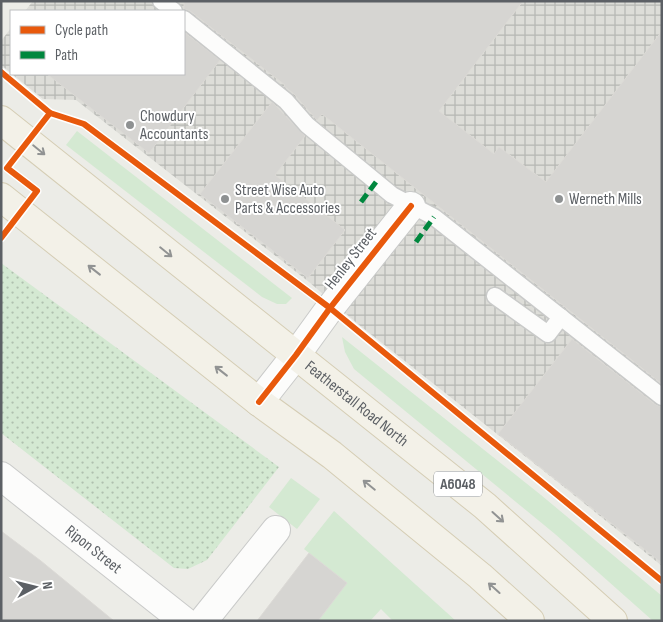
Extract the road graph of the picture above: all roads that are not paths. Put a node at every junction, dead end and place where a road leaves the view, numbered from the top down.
1 (161, 1) edge
2 (173, 10) edge
3 (185, 20) edge
4 (1, 120) edge
5 (1, 197) edge
6 (411, 206) junction
7 (495, 296) dead end
8 (561, 317) junction
9 (296, 355) junction
10 (662, 397) edge
11 (259, 402) junction
12 (1, 476) edge
13 (276, 530) dead end
14 (184, 621) edge
15 (203, 621) edge
16 (530, 621) edge
17 (612, 621) edge

1 - 2 lane
3 - 6 lane
4 -> 9 main road, Featherstall Road North / A6048
11 -> 5 main road
6 - 8 lane
6 - 9 street, Henley Street
7 - 8 lane
8 - 10 lane
9 - 11 street, Henley Street
9 -> 17 main road, Featherstall Road North / A6048
16 -> 11 main road
12 - 14 street, Ripon Street
13 - 15 street

